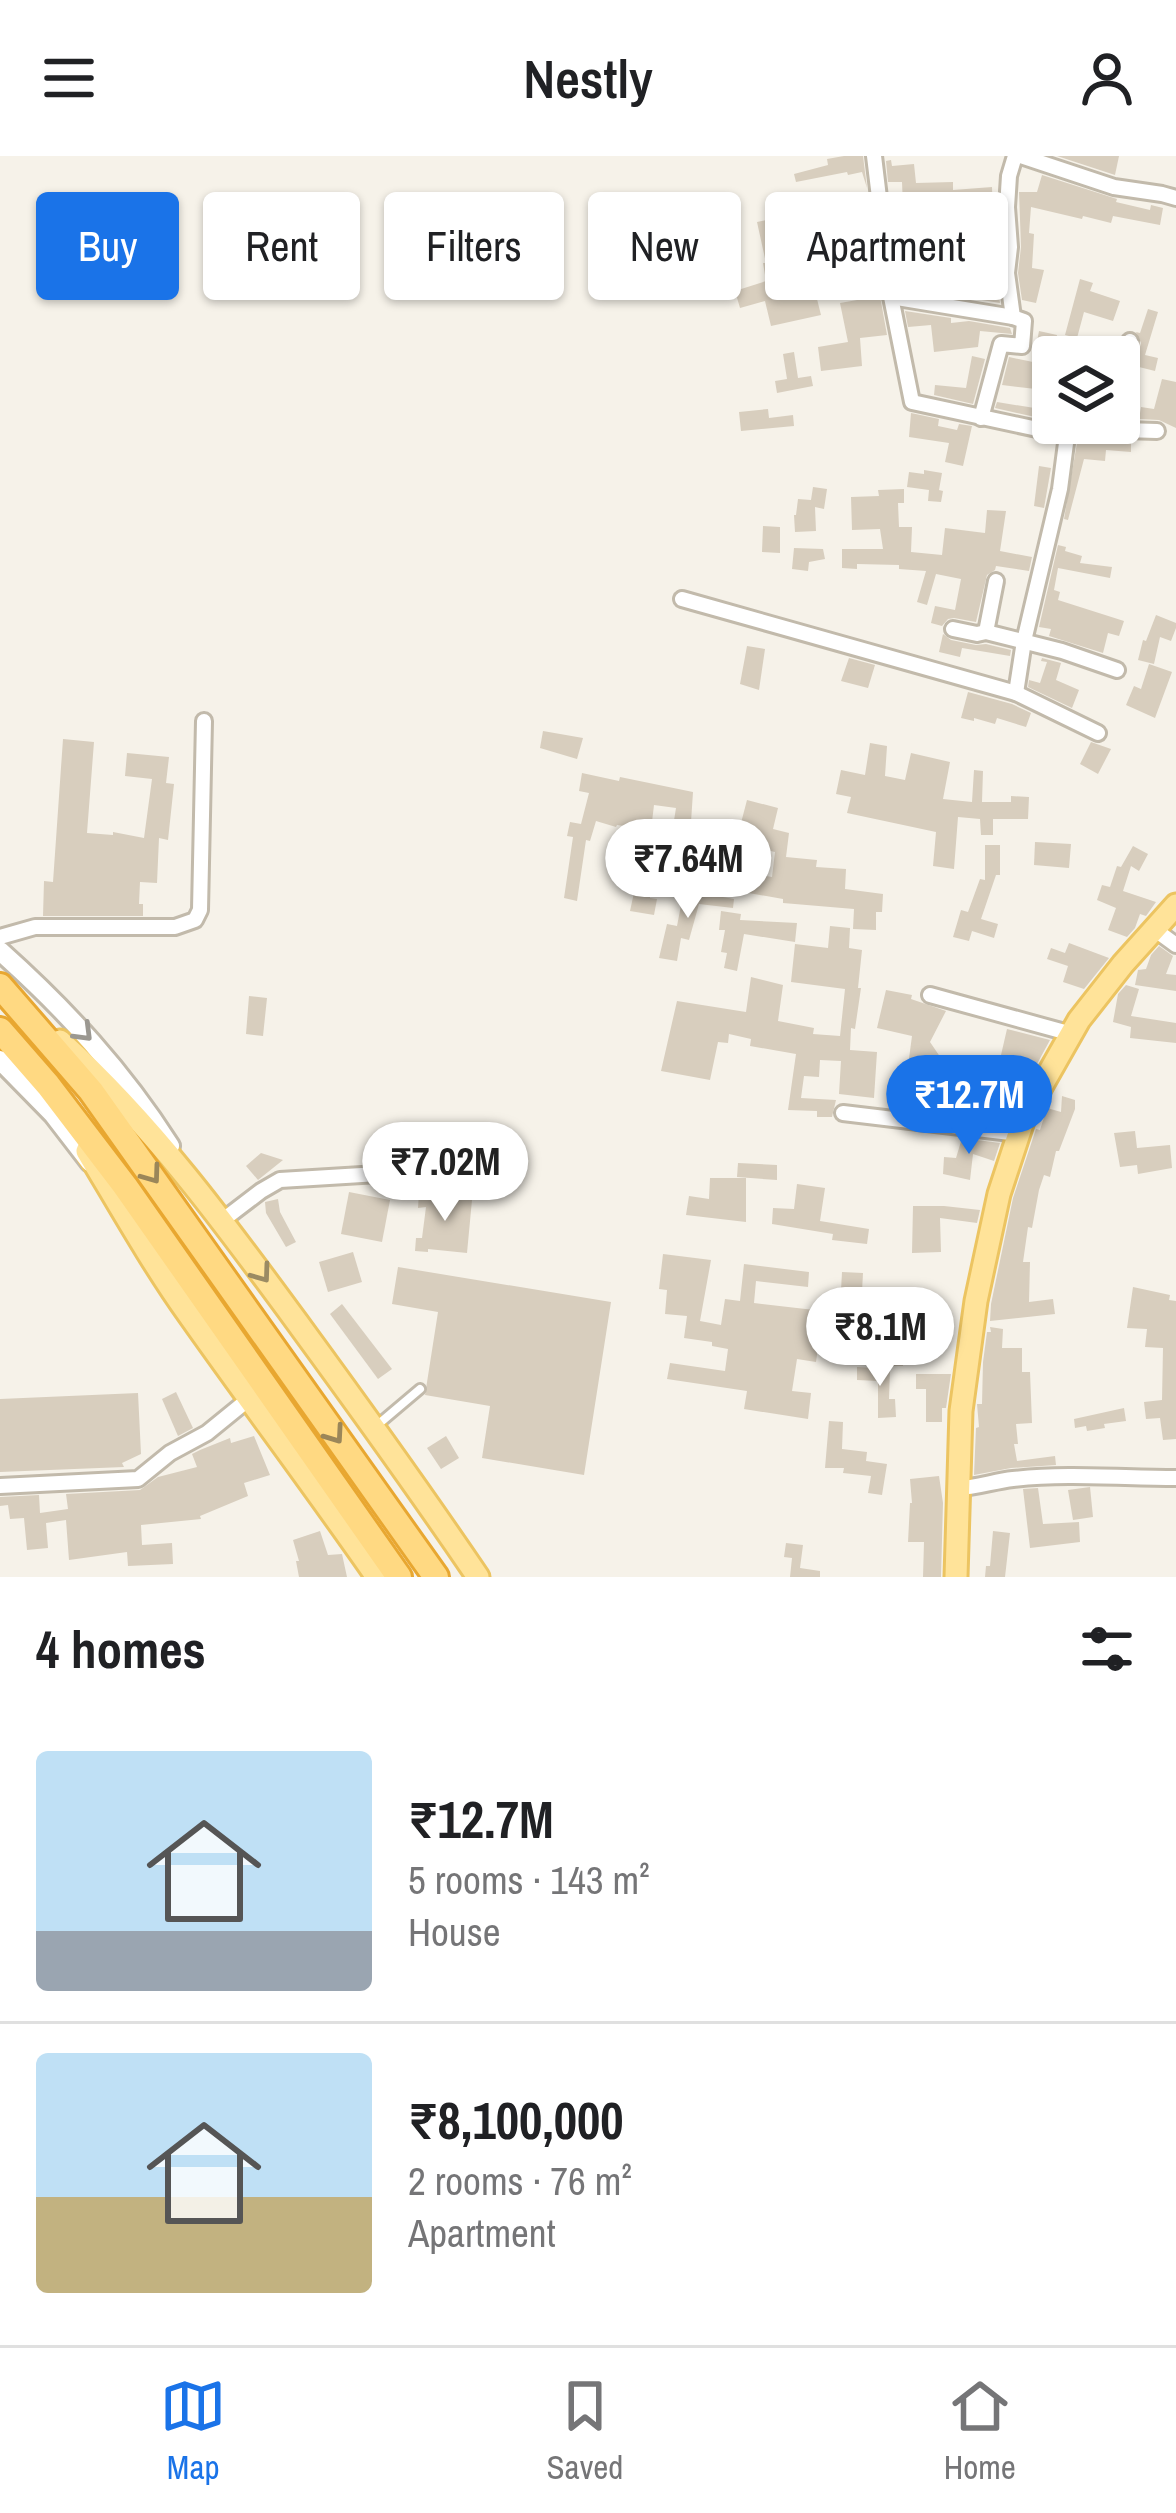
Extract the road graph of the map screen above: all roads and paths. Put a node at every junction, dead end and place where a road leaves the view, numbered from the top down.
1 (874, 156) edge
2 (1018, 156) edge
3 (878, 192) edge
4 (1176, 198) edge
5 (892, 300) edge
6 (909, 300) edge
7 (1013, 317) junction
8 (981, 418) junction
9 (1032, 428) edge
10 (1140, 429) edge
11 (1157, 431) dead end
12 (1064, 444) edge
13 (996, 581) dead end
14 (682, 599) dead end
15 (953, 629) dead end
16 (986, 632) junction
17 (1024, 641) junction
18 (1117, 670) dead end
19 (1016, 693) junction
20 (204, 721) dead end
21 (1098, 733) dead end
22 (1176, 905) edge
23 (1154, 929) junction
24 (0, 937) edge
25 (1176, 945) edge
26 (0, 951) edge
27 (7, 993) edge
28 (930, 995) dead end
29 (0, 1030) edge
30 (1072, 1034) junction
31 (0, 1060) edge
32 (48, 1085) junction
33 (843, 1113) dead end
34 (1019, 1134) junction
35 (411, 1172) dead end
36 (197, 1188) junction
37 (110, 1190) junction
38 (223, 1220) junction
39 (420, 1389) dead end
40 (250, 1399) junction
41 (374, 1428) junction
42 (1176, 1478) edge
43 (0, 1486) edge
44 (957, 1488) junction
45 (377, 1577) edge
46 (399, 1577) edge
47 (436, 1577) edge
48 (478, 1577) edge
49 (952, 1577) edge

1 - 3 street
2 - 4 street
2 - 7 street
5 - 8 street
6 - 7 street
7 - 8 street
8 - 9 street
10 - 11 street
12 - 17 street
13 - 16 street
14 - 19 street
15 - 16 street
16 - 17 street
17 - 18 street
17 - 19 street
19 - 21 street
20 - 24 street
22 - 23 main road
23 - 25 street
23 - 30 main road
26 -> 36 street
27 - 36 main road
27 -> 47 highway
28 - 30 street
29 - 32 highway
30 - 34 main road
31 - 37 street
32 - 37 main road
32 - 46 highway
33 - 34 street
34 - 44 main road
35 - 38 street
36 - 38 main road
37 - 40 main road
38 -> 41 main road
39 - 41 lane
40 - 43 street
40 - 45 main road
41 - 48 main road
42 - 44 street
44 - 49 main road

